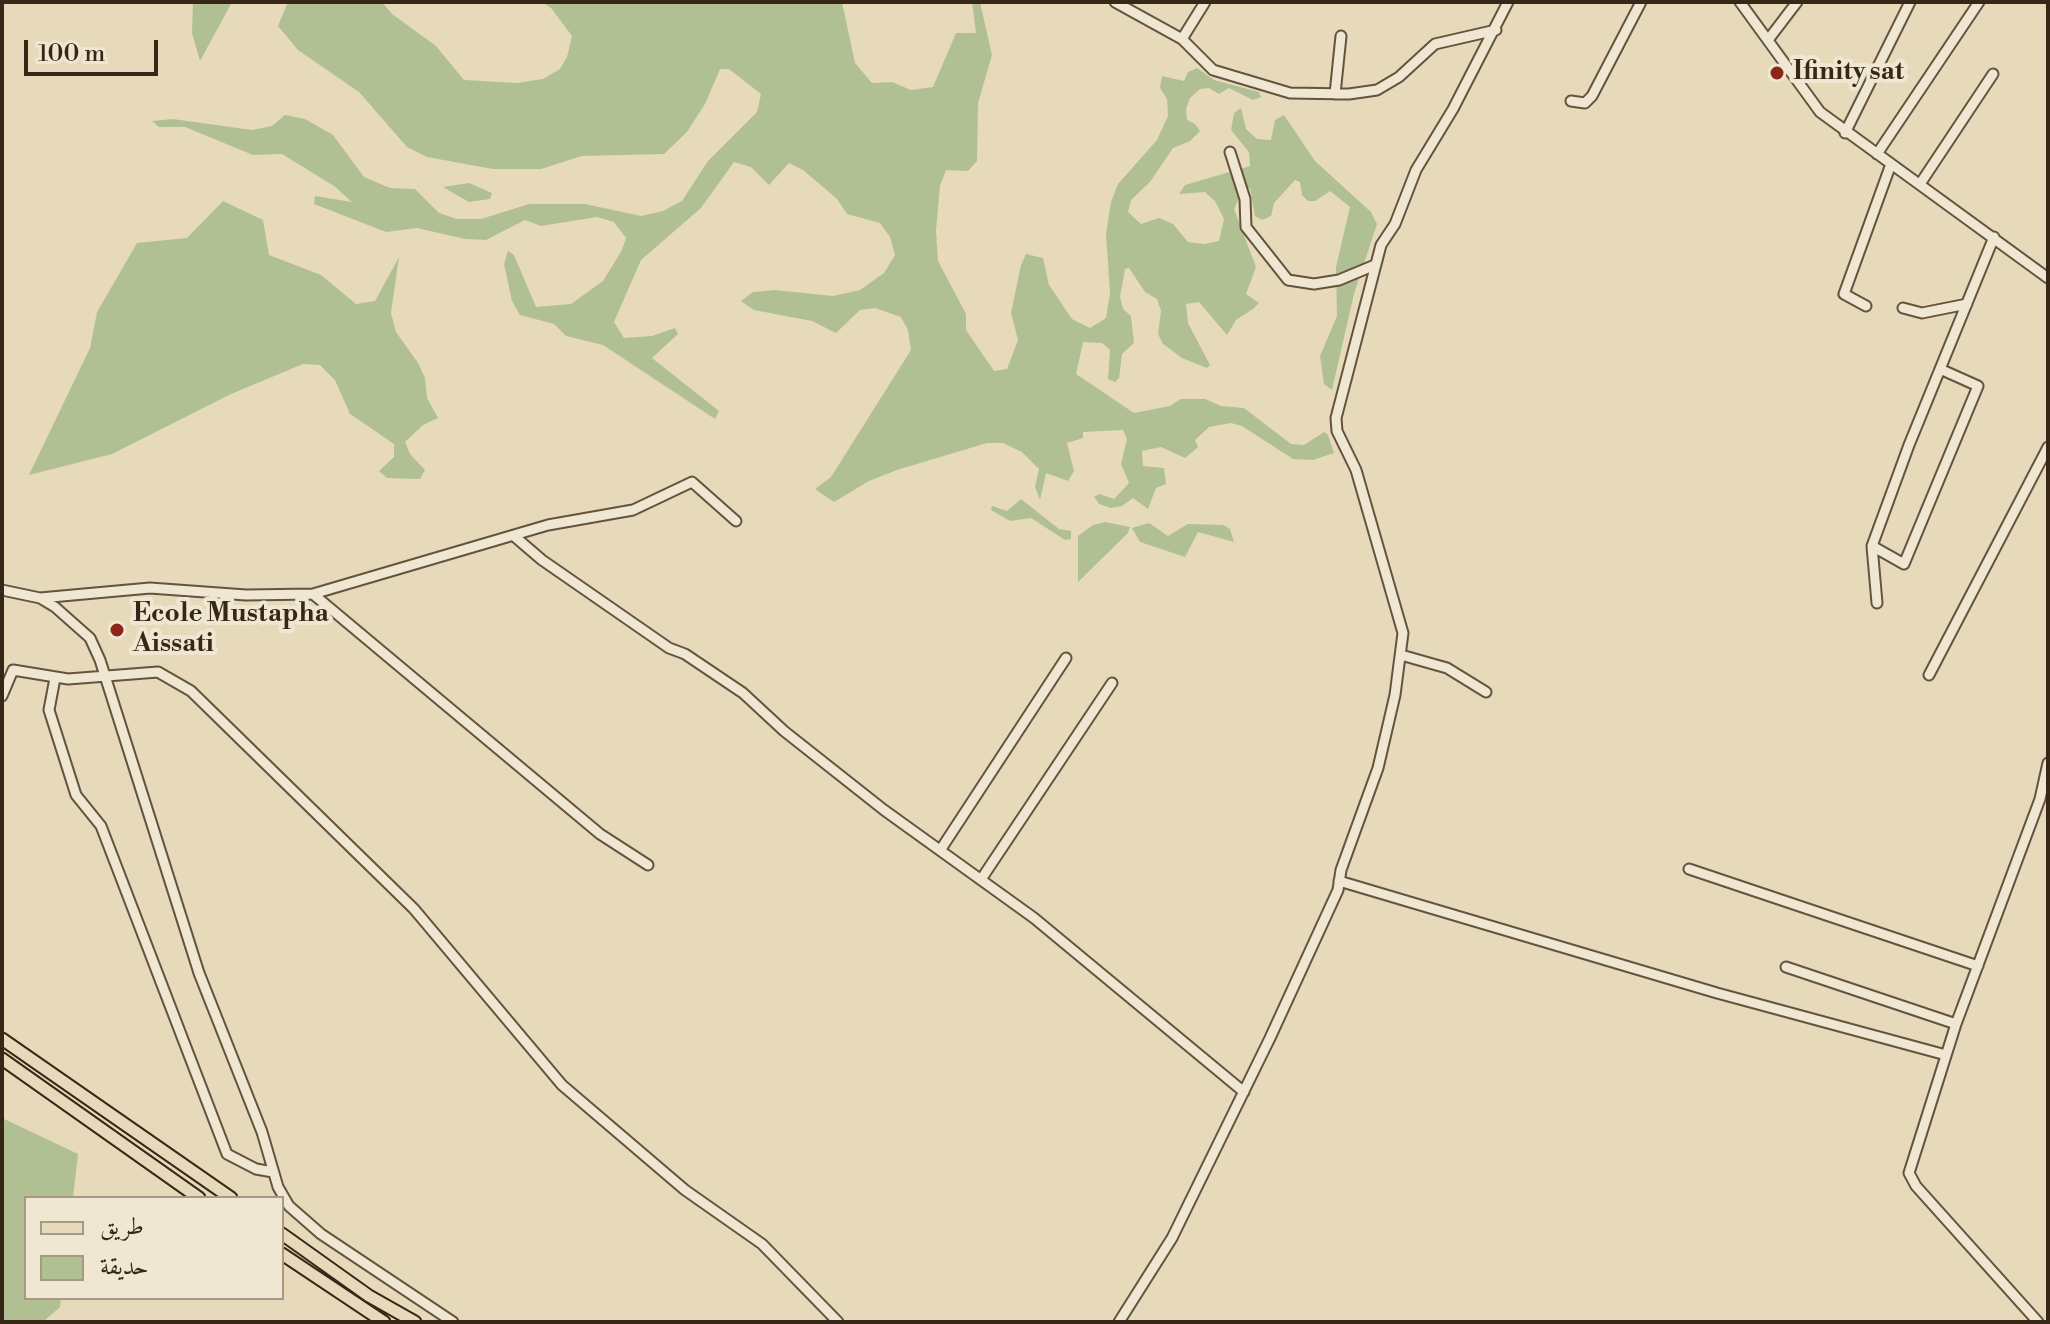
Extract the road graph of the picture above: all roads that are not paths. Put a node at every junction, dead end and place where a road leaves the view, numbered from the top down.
1 (1115, 2) edge
2 (1205, 2) edge
3 (1508, 2) edge
4 (1641, 2) edge
5 (1740, 2) edge
6 (1797, 2) edge
7 (1910, 2) edge
8 (1979, 2) edge
9 (1496, 30) junction
10 (1341, 36) dead end
11 (1182, 39) junction
12 (1768, 40) junction
13 (1993, 74) dead end
14 (1335, 94) junction
15 (1571, 101) dead end
16 (1845, 133) junction
17 (1230, 152) dead end
18 (1877, 154) junction
19 (1891, 164) junction
20 (1920, 184) junction
21 (1994, 237) junction
22 (1375, 265) junction
23 (2046, 274) edge
24 (1967, 304) junction
25 (1866, 306) dead end
26 (1903, 308) dead end
27 (1940, 369) junction
28 (2048, 447) edge
29 (736, 521) dead end
30 (514, 536) junction
31 (1872, 546) junction
32 (2, 590) edge
33 (313, 594) junction
34 (40, 598) junction
35 (1877, 603) dead end
36 (1401, 655) junction
37 (1066, 658) dead end
38 (105, 674) junction
39 (1929, 675) dead end
40 (55, 678) junction
41 (1112, 683) dead end
42 (1486, 692) dead end
43 (2, 696) edge
44 (2048, 763) edge
45 (941, 849) junction
46 (648, 865) dead end
47 (1689, 869) dead end
48 (982, 878) junction
49 (1339, 881) junction
50 (1978, 966) junction
51 (1786, 967) dead end
52 (1956, 1024) junction
53 (2, 1039) edge
54 (1946, 1055) junction
55 (2, 1059) edge
56 (1244, 1092) junction
57 (273, 1172) junction
58 (196, 1196) edge
59 (228, 1196) edge
60 (284, 1235) edge
61 (284, 1255) edge
62 (396, 1311) junction
63 (386, 1322) edge
64 (415, 1322) edge
65 (453, 1322) edge
66 (838, 1322) edge
67 (1119, 1322) edge
68 (2038, 1322) edge

1 - 11 street
2 - 11 street
3 - 9 street
4 - 15 street
5 - 12 street
6 - 12 street
7 - 16 street
8 - 18 street
9 - 14 street
9 - 22 street
10 - 14 street
11 - 14 street
12 - 16 street
13 - 20 street
16 - 18 street
17 - 22 street
18 - 19 street
19 - 20 street
19 - 25 street
20 - 21 street
21 - 23 street
21 - 24 street
22 - 36 street
24 - 26 street
24 - 27 street
27 - 31 street
27 - 31 street
28 - 39 street
29 - 30 street
30 - 33 street
30 - 45 street
31 - 35 street
32 - 34 street
33 - 34 street
33 - 46 street
34 - 38 street
36 - 42 street
36 - 49 street
37 - 45 street
38 - 40 street
38 - 57 street
38 - 66 street
40 - 43 street
40 - 57 street
41 - 48 street
44 - 50 street
45 - 48 street
47 - 50 street
48 - 56 street
49 - 54 street
49 - 56 street
50 - 52 street
51 - 52 street
52 - 54 street
53 - 59 main road
54 - 68 street
55 - 58 main road
56 - 67 street
57 - 65 street
60 - 62 main road
61 - 63 main road
62 - 63 main road
62 - 64 main road

